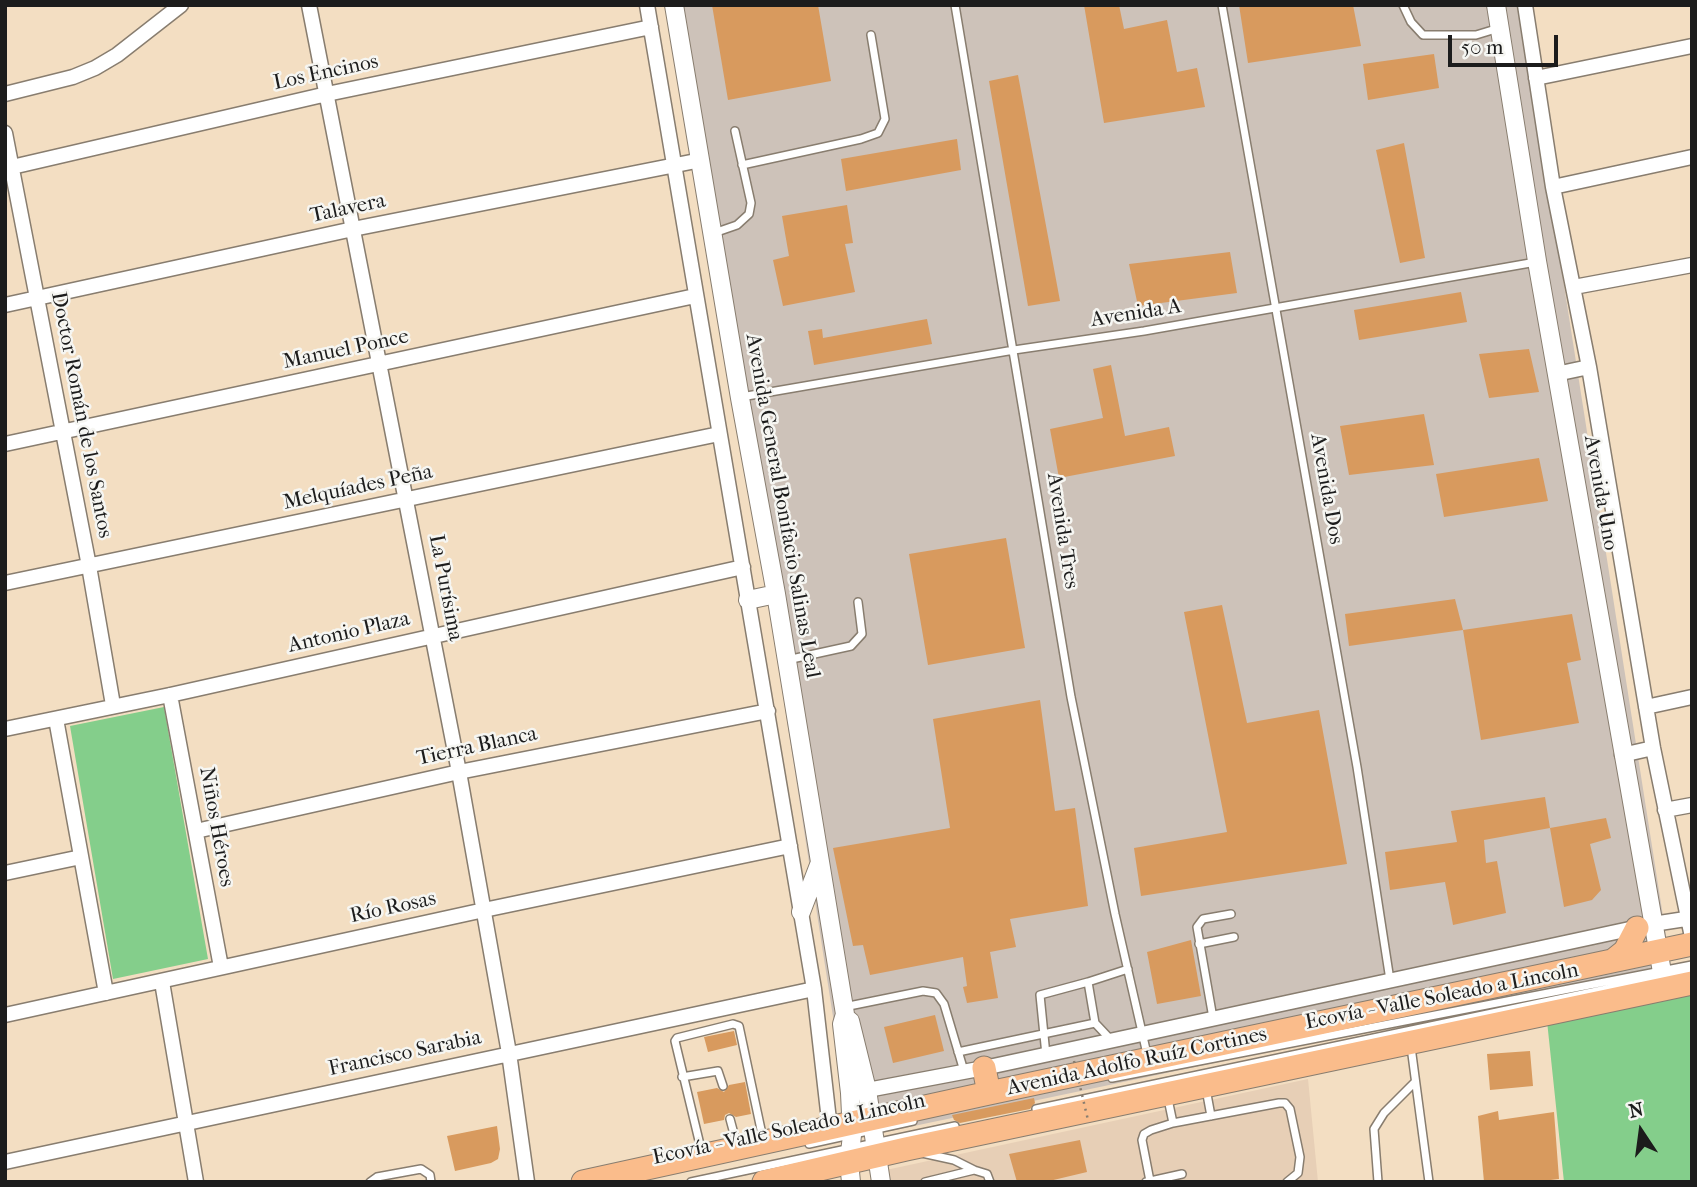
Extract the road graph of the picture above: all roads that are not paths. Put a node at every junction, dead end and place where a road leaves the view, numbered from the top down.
1 (181, 5) edge
2 (309, 5) edge
3 (647, 5) edge
4 (674, 5) edge
5 (955, 5) edge
6 (1222, 5) edge
7 (1403, 5) edge
8 (1496, 5) edge
9 (1525, 5) edge
10 (651, 27) junction
11 (1500, 27) junction
12 (872, 36) dead end
13 (1692, 46) edge
14 (1536, 78) junction
15 (5, 94) edge
16 (327, 94) junction
17 (735, 131) dead end
18 (5, 133) edge
19 (1692, 158) edge
20 (701, 160) junction
21 (674, 165) junction
22 (742, 165) junction
23 (12, 167) junction
24 (1553, 187) junction
25 (353, 229) junction
26 (713, 233) junction
27 (1537, 261) junction
28 (1692, 265) edge
29 (1574, 287) junction
30 (695, 296) junction
31 (37, 298) junction
32 (5, 305) edge
33 (1276, 307) junction
34 (1014, 350) junction
35 (381, 364) junction
36 (1589, 367) junction
37 (1556, 374) junction
38 (740, 398) junction
39 (62, 432) junction
40 (719, 434) junction
41 (5, 444) edge
42 (406, 500) junction
43 (89, 566) junction
44 (743, 567) junction
45 (5, 583) edge
46 (776, 594) junction
47 (748, 600) junction
48 (858, 602) dead end
49 (433, 635) junction
50 (786, 660) junction
51 (170, 695) junction
52 (1692, 697) edge
53 (113, 705) junction
54 (1646, 707) junction
55 (768, 710) junction
56 (56, 719) junction
57 (5, 729) edge
58 (1653, 748) junction
59 (1622, 755) junction
60 (459, 772) junction
61 (1692, 804) edge
62 (1665, 810) junction
63 (196, 831) junction
64 (790, 846) junction
65 (81, 857) junction
66 (819, 865) junction
67 (5, 873) edge
68 (484, 910) junction
69 (801, 912) junction
70 (1231, 914) dead end
71 (1689, 918) edge
72 (1645, 926) junction
73 (1234, 937) dead end
74 (1692, 937) edge
75 (1199, 944) junction
76 (1692, 944) edge
77 (1615, 959) junction
78 (1692, 965) edge
79 (221, 967) junction
80 (1128, 969) junction
81 (1692, 971) edge
82 (1661, 972) junction
83 (1390, 980) junction
84 (162, 982) junction
85 (1088, 982) junction
86 (1692, 983) edge
87 (814, 989) junction
88 (106, 993) junction
89 (844, 1011) junction
90 (5, 1015) edge
91 (1213, 1018) junction
92 (1095, 1023) junction
93 (1142, 1033) junction
94 (1043, 1034) junction
95 (1111, 1040) junction
96 (1410, 1042) junction
97 (958, 1052) junction
98 (509, 1053) junction
99 (1046, 1055) junction
100 (1149, 1060) junction
101 (974, 1070) junction
102 (682, 1077) junction
103 (1101, 1080) dead end
104 (1415, 1082) junction
105 (723, 1086) dead end
106 (1206, 1086) junction
107 (858, 1092) junction
108 (989, 1093) junction
109 (1168, 1094) junction
110 (1037, 1109) dead end
111 (1211, 1116) junction
112 (730, 1119) dead end
113 (922, 1119) dead end
114 (1173, 1123) junction
115 (185, 1124) junction
116 (955, 1126) dead end
117 (764, 1143) junction
118 (858, 1143) edge
119 (797, 1147) dead end
120 (738, 1148) junction
121 (906, 1149) junction
122 (702, 1156) junction
123 (5, 1162) edge
124 (974, 1170) junction
125 (1182, 1174) dead end
126 (773, 1181) edge
127 (1147, 1181) edge
128 (196, 1182) edge
129 (369, 1182) edge
130 (431, 1182) edge
131 (527, 1182) edge
132 (583, 1182) edge
133 (691, 1182) edge
134 (881, 1182) edge
135 (925, 1182) edge
136 (990, 1182) edge
137 (1287, 1182) edge
138 (1378, 1182) edge
139 (1429, 1182) edge

1 - 15 street
2 - 16 street, La Purísima
3 - 10 street
4 - 20 street, Avenida General Bonifacio Salinas Leal
5 - 34 lane, Avenida Tres
6 - 33 lane, Avenida Dos
7 - 11 lane
8 - 11 street, Avenida Uno
9 - 14 street, Avenida Uno
10 - 16 street, Los Encinos
10 - 21 street
11 - 27 street, Avenida Uno
12 - 22 lane
13 - 14 street
14 - 24 street, Avenida Uno
16 - 23 street, Los Encinos
16 - 25 street, La Purísima
17 - 22 lane
18 - 23 street, Doctor Román de los Santos
19 - 24 street
20 - 21 street, Talavera
20 - 26 street, Avenida General Bonifacio Salinas Leal
21 - 25 street, Talavera
21 - 30 street
22 - 26 lane
23 - 31 street, Doctor Román de los Santos
24 - 29 street, Avenida Uno
25 - 31 street, Talavera
25 - 35 street, La Purísima
26 - 38 street, Avenida General Bonifacio Salinas Leal
27 - 33 lane, Avenida A
27 - 37 street, Avenida Uno
28 - 29 street
29 - 36 street, Avenida Uno
30 - 35 street, Manuel Ponce
30 - 40 street
31 - 32 street, Talavera
31 - 39 street, Doctor Román de los Santos
33 - 34 lane, Avenida A
33 - 83 lane, Avenida Dos
34 - 38 lane, Avenida A
34 - 80 lane, Avenida Tres
35 - 39 street, Manuel Ponce
35 - 42 street, La Purísima
36 - 37 street
36 - 54 street, Avenida Uno
37 - 59 street, Avenida Uno
38 - 46 street, Avenida General Bonifacio Salinas Leal
39 - 41 street, Manuel Ponce
39 - 43 street, Doctor Román de los Santos
40 - 42 street, Melquíades Peña
40 - 44 street
42 - 43 street, Melquíades Peña
42 - 49 street, La Purísima
43 - 45 street, Melquíades Peña
43 - 53 street, Doctor Román de los Santos
44 - 47 street
44 - 49 street, Antonio Plaza
46 - 47 street
46 - 50 street, Avenida General Bonifacio Salinas Leal
47 - 55 street
48 - 50 lane
49 - 51 street, Antonio Plaza
49 - 60 street, La Purísima
50 - 66 street, Avenida General Bonifacio Salinas Leal
51 - 53 street, Antonio Plaza
51 - 63 street, Niños Héroes
52 - 54 street
53 - 56 street, Antonio Plaza
54 - 58 street, Avenida Uno
55 - 60 street, Tierra Blanca
55 - 64 street
56 - 57 street, Antonio Plaza
56 - 65 street
58 - 59 street
58 - 62 street, Avenida Uno
59 - 72 street, Avenida Uno
60 - 63 street, Tierra Blanca
60 - 68 street, La Purísima
61 - 62 street
62 - 71 street, Avenida Uno
63 - 79 street, Niños Héroes
64 - 68 street, Río Rosas
64 - 69 street
65 - 67 street
65 - 88 street
66 - 69 street
66 - 89 street, Avenida General Bonifacio Salinas Leal
68 - 79 street, Río Rosas
68 - 98 street, La Purísima
69 - 87 street
70 - 75 lane
71 - 72 street
71 - 74 street, Avenida Uno
72 - 77 main road
72 - 82 street, Avenida Uno
72 - 83 street
73 - 75 lane
75 - 91 lane
76 - 82 main road, Avenida Adolfo Ruíz Cortines
77 - 82 main road, Avenida Adolfo Ruíz Cortines
77 - 100 main road, Avenida Adolfo Ruíz Cortines
78 - 82 lane, Ecovía - Valle Soleado a Lincoln
79 - 84 street, Río Rosas
80 - 85 lane
80 - 93 lane, Avenida Tres
81 - 82 lane
82 - 86 main road, Avenida Adolfo Ruíz Cortines
82 - 96 main road, Avenida Adolfo Ruíz Cortines
82 - 103 lane, Ecovía - Valle Soleado a Lincoln
82 - 110 lane
83 - 91 street
84 - 88 street, Río Rosas
84 - 115 street
85 - 92 lane
85 - 94 lane
87 - 98 street, Francisco Sarabia
87 - 118 street
88 - 90 street, Río Rosas
89 - 97 lane
89 - 107 street, Avenida General Bonifacio Salinas Leal
91 - 93 street
92 - 94 lane
92 - 95 lane
93 - 95 street
93 - 100 lane, Avenida Tres
94 - 97 lane
94 - 99 lane
95 - 99 street
96 - 104 lane
96 - 106 main road, Avenida Adolfo Ruíz Cortines
97 - 101 lane
98 - 115 street, Francisco Sarabia
98 - 131 street, La Purísima
99 - 101 street
100 - 108 main road, Avenida Adolfo Ruíz Cortines
101 - 107 street
101 - 108 main road
102 - 105 lane
102 - 117 lane
102 - 122 lane
104 - 138 lane
104 - 139 lane
106 - 109 main road, Avenida Adolfo Ruíz Cortines
106 - 111 lane
107 - 118 street, Avenida General Bonifacio Salinas Leal
108 - 118 main road, Avenida Adolfo Ruíz Cortines
109 - 114 lane
109 - 121 main road, Avenida Adolfo Ruíz Cortines
111 - 114 lane
111 - 137 lane
112 - 120 lane
113 - 118 lane, Ecovía - Valle Soleado a Lincoln
114 - 127 lane
115 - 123 street, Francisco Sarabia
115 - 128 street
116 - 118 lane
117 - 118 main road, Avenida Adolfo Ruíz Cortines
117 - 120 main road, Avenida Adolfo Ruíz Cortines
118 - 119 lane, Ecovía - Valle Soleado a Lincoln
118 - 121 main road, Avenida Adolfo Ruíz Cortines
118 - 126 main road, Avenida Adolfo Ruíz Cortines
118 - 133 lane
118 - 134 street, Avenida General Bonifacio Salinas Leal
120 - 122 main road, Avenida Adolfo Ruíz Cortines
121 - 124 lane
122 - 132 main road, Avenida Adolfo Ruíz Cortines
124 - 135 lane
124 - 136 lane
125 - 127 lane
129 - 130 lane

